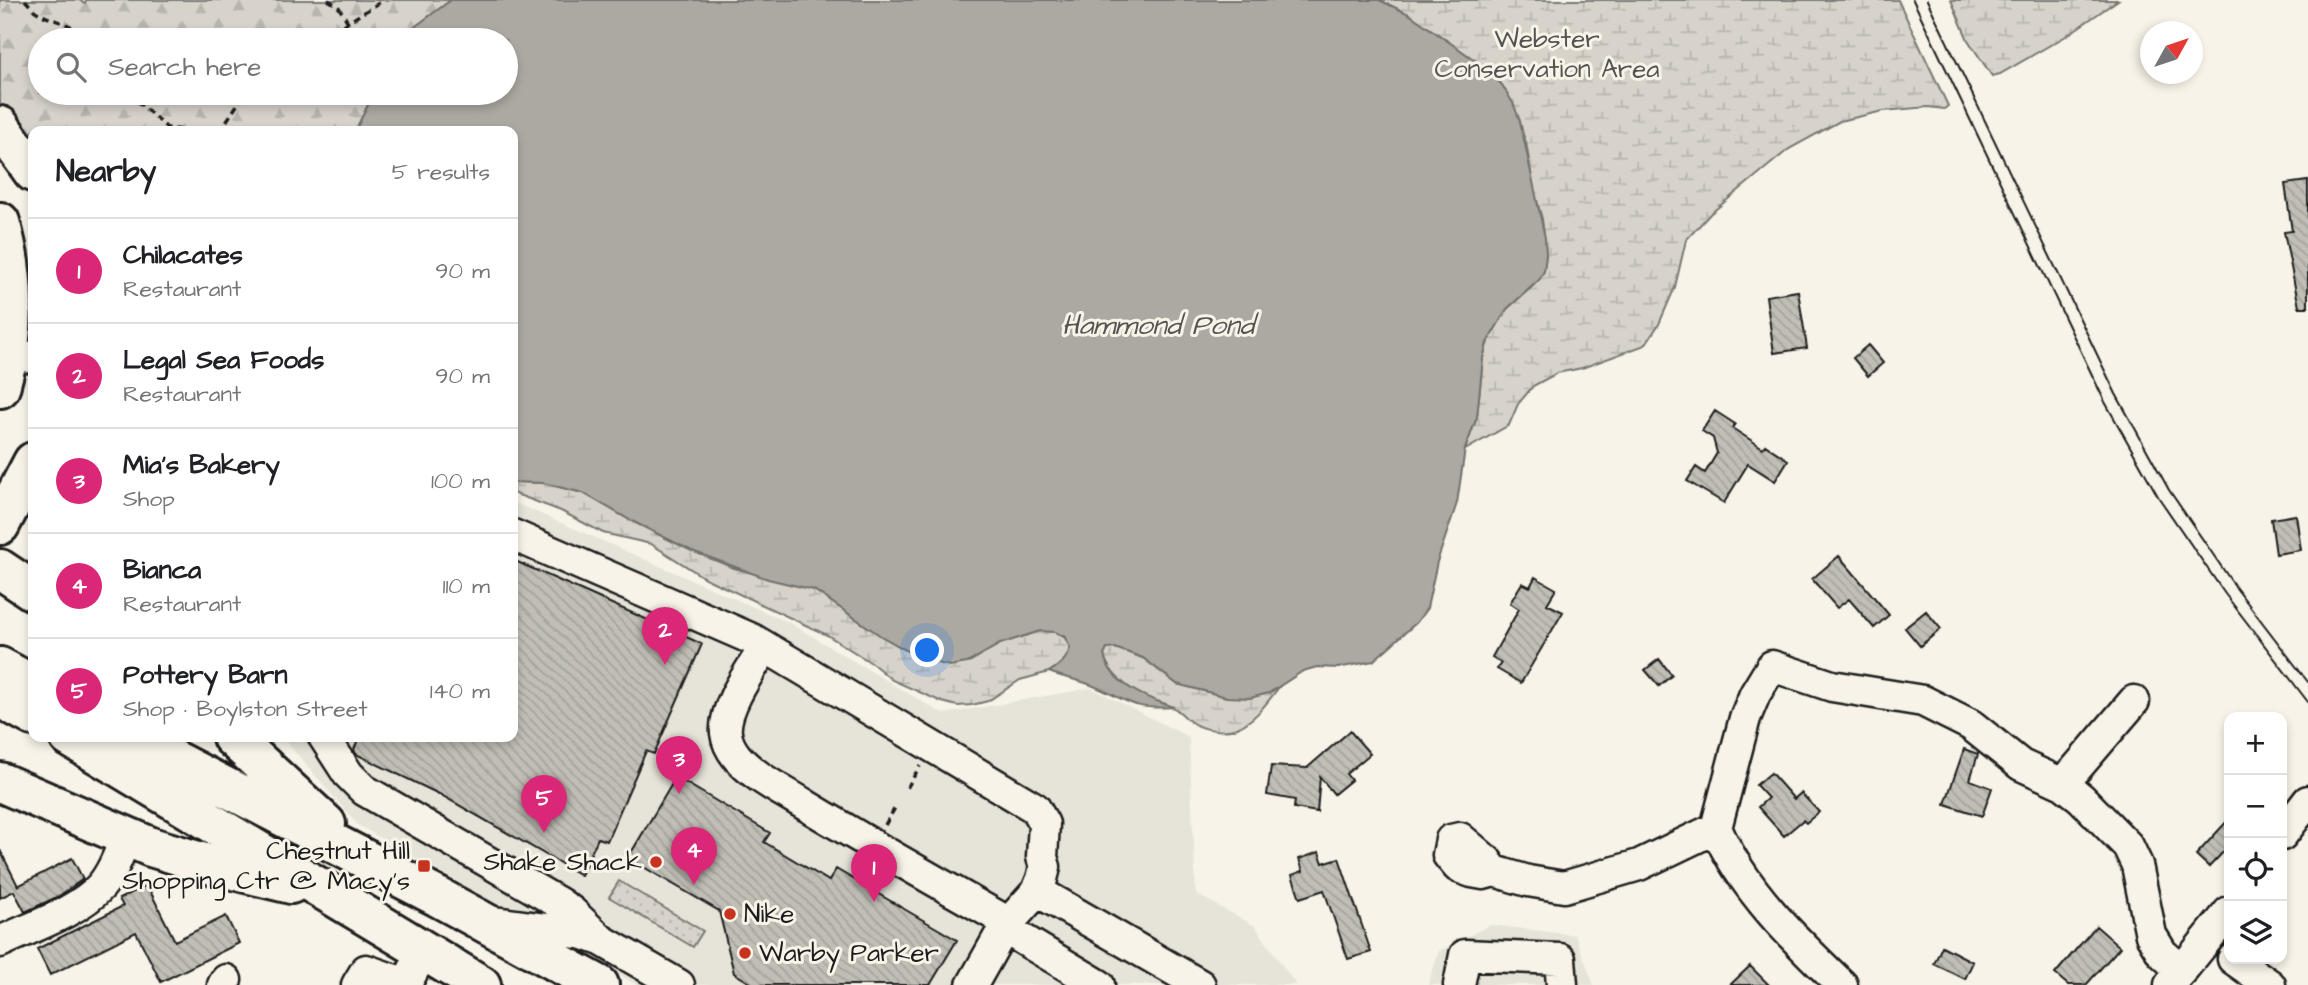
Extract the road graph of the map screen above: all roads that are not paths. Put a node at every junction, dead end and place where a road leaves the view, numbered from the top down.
1 (0, 126) edge
2 (28, 165) edge
3 (0, 222) edge
4 (14, 366) edge
5 (28, 481) edge
6 (0, 525) edge
7 (518, 537) edge
8 (0, 569) edge
9 (28, 588) edge
10 (765, 647) junction
11 (0, 667) edge
12 (28, 682) edge
13 (0, 698) edge
14 (2134, 701) dead end
15 (28, 713) edge
16 (77, 742) edge
17 (139, 742) edge
18 (237, 742) edge
19 (327, 742) edge
20 (0, 782) edge
21 (2063, 784) junction
22 (2308, 801) edge
23 (1716, 828) junction
24 (2287, 828) edge
25 (126, 837) junction
26 (363, 858) junction
27 (1494, 871) dead end
28 (1037, 891) junction
29 (324, 892) junction
30 (475, 918) junction
31 (1004, 928) junction
32 (601, 940) junction
33 (0, 942) edge
34 (2224, 951) edge
35 (2242, 964) edge
36 (412, 974) edge
37 (2176, 978) edge
38 (357, 985) edge
39 (481, 985) edge
40 (599, 985) edge
41 (679, 985) edge
42 (972, 985) edge
43 (1099, 985) edge
44 (1200, 985) edge
45 (1459, 985) edge
46 (1562, 985) edge
47 (1842, 985) edge
48 (2270, 985) edge

1 - 2 main road
3 - 4 main road
5 - 6 main road
7 - 10 street
8 - 9 main road
10 - 28 street
10 - 31 street
11 - 12 main road
13 - 15 main road
14 - 21 street
16 - 29 main road
17 - 26 main road
18 - 26 main road
19 - 32 street
20 - 25 main road
21 - 23 street
21 - 37 street
22 - 24 street
23 - 27 street
23 - 47 street
25 - 29 main road
25 - 33 street
26 - 30 main road
28 - 31 street
28 - 44 street
29 - 36 main road
30 - 32 street
30 - 40 main road
31 - 42 street
31 - 43 street
32 - 41 street
34 - 37 street
35 - 48 street
36 - 38 street
36 - 39 main road
45 - 46 street

